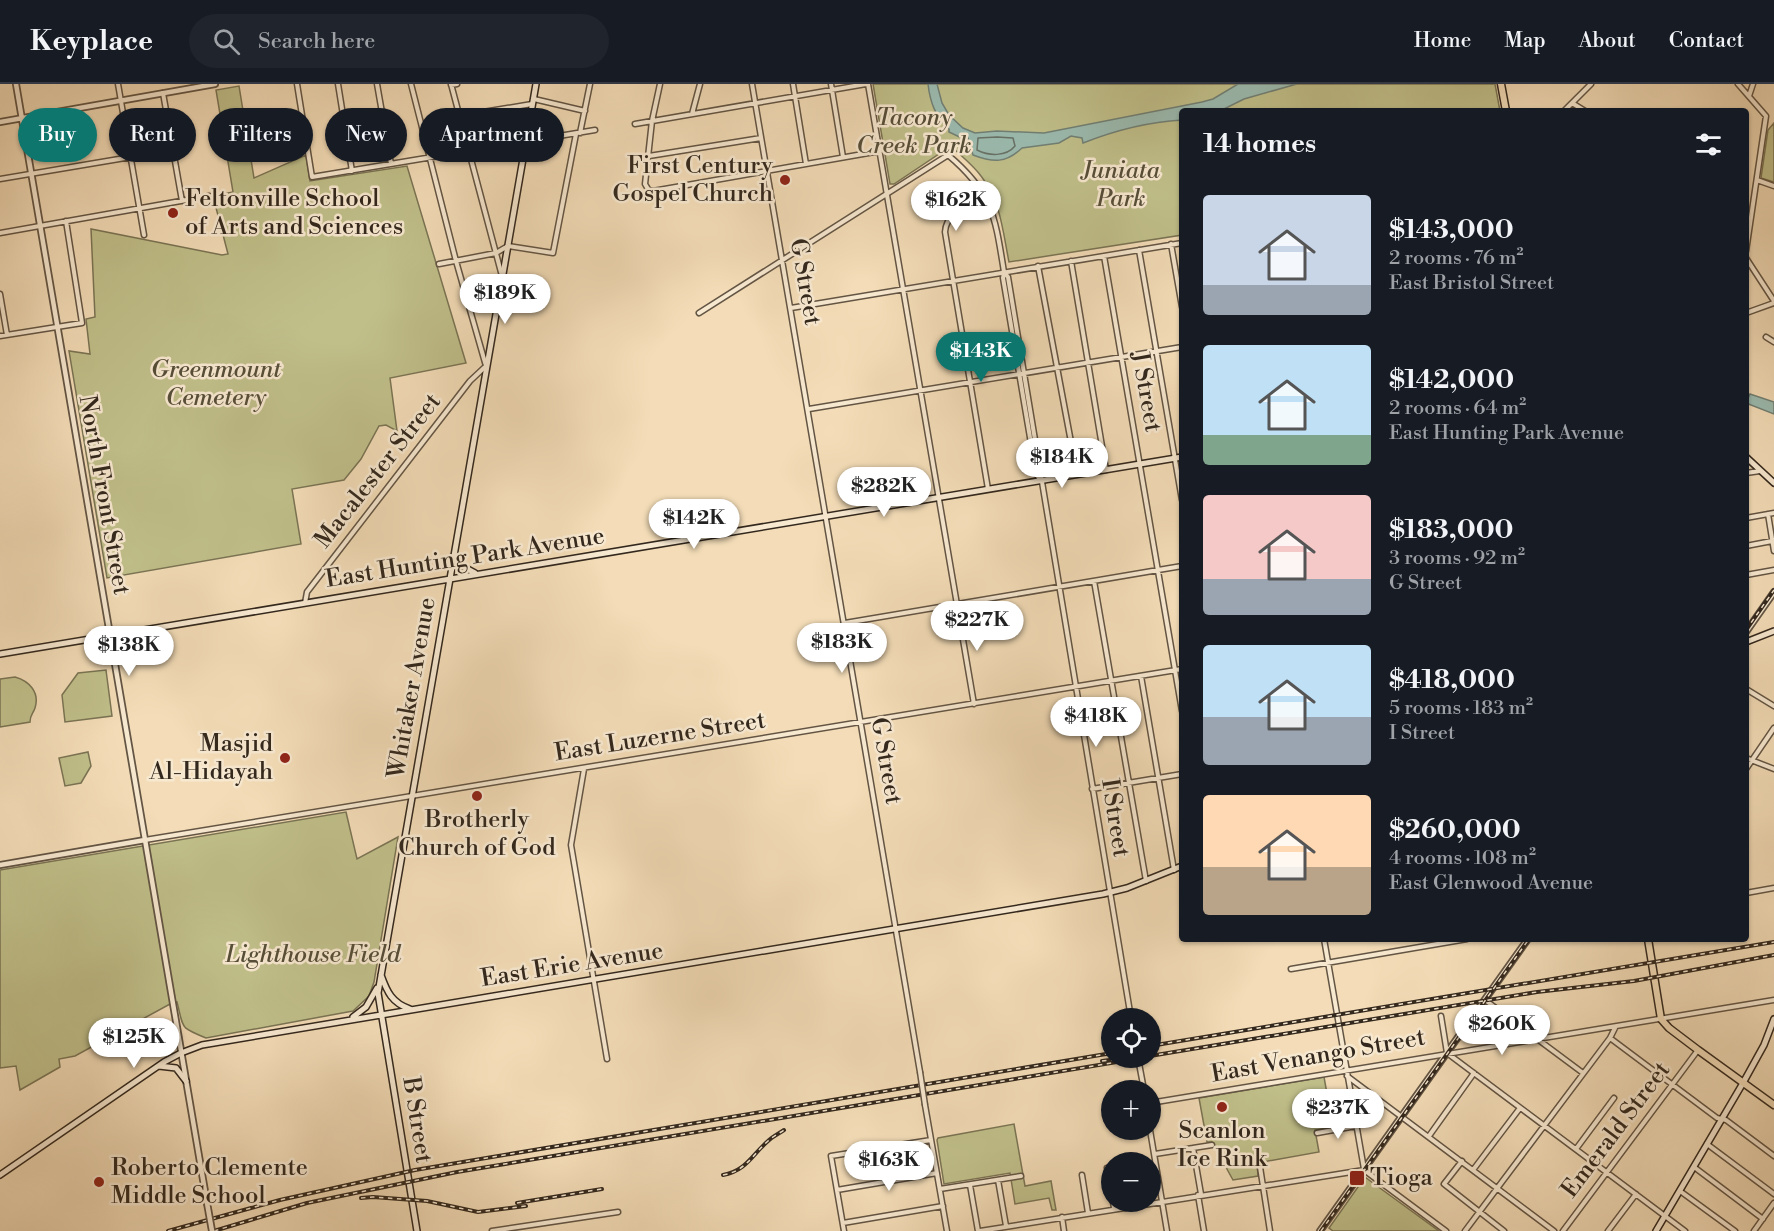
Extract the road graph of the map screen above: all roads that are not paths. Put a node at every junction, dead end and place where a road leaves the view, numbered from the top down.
1 (16, 84) edge
2 (118, 84) edge
3 (168, 84) edge
4 (215, 84) edge
5 (297, 84) edge
6 (338, 84) edge
7 (377, 84) edge
8 (411, 84) edge
9 (457, 84) edge
10 (536, 84) edge
11 (590, 84) edge
12 (660, 84) edge
13 (700, 84) edge
14 (752, 84) edge
15 (793, 84) edge
16 (831, 84) edge
17 (867, 84) edge
18 (1502, 84) edge
19 (1591, 84) edge
20 (1738, 84) edge
21 (1753, 84) edge
22 (451, 85) edge
23 (832, 90) junction
24 (170, 92) junction
25 (163, 93) junction
26 (795, 96) junction
27 (1749, 97) junction
28 (121, 101) junction
29 (533, 102) junction
30 (755, 103) junction
31 (1572, 103) junction
32 (20, 108) edge
33 (80, 108) edge
34 (122, 108) edge
35 (457, 108) edge
36 (501, 108) edge
37 (532, 108) edge
38 (1506, 108) edge
39 (1567, 108) edge
40 (1580, 108) edge
41 (585, 111) junction
42 (692, 114) junction
43 (419, 115) edge
44 (1766, 116) junction
45 (1774, 116) edge
46 (18, 119) edge
47 (652, 121) junction
48 (0, 122) edge
49 (635, 124) dead end
50 (596, 130) dead end
51 (578, 133) junction
52 (564, 135) edge
53 (761, 138) junction
54 (880, 151) junction
55 (649, 156) junction
56 (843, 158) junction
57 (419, 160) edge
58 (109, 161) edge
59 (29, 162) edge
60 (132, 162) edge
61 (431, 162) edge
62 (472, 162) edge
63 (522, 162) edge
64 (391, 164) junction
65 (806, 164) junction
66 (352, 171) junction
67 (767, 171) junction
68 (31, 174) junction
69 (0, 179) edge
70 (1757, 180) junction
71 (1774, 186) edge
72 (984, 193) junction
73 (887, 194) junction
74 (209, 196) dead end
75 (182, 201) junction
76 (140, 208) junction
77 (66, 221) junction
78 (40, 225) junction
79 (0, 232) edge
80 (1749, 232) edge
81 (144, 234) dead end
82 (1179, 243) edge
83 (1171, 244) junction
84 (508, 246) junction
85 (1139, 250) junction
86 (496, 253) junction
87 (1104, 256) junction
88 (782, 260) junction
89 (456, 261) junction
90 (1071, 261) junction
91 (1749, 263) edge
92 (439, 264) dead end
93 (1038, 266) junction
94 (1004, 272) junction
95 (502, 276) junction
96 (953, 280) junction
97 (903, 289) junction
98 (1179, 290) edge
99 (0, 294) edge
100 (1774, 302) edge
101 (791, 308) junction
102 (1749, 312) edge
103 (699, 313) dead end
104 (57, 327) junction
105 (7, 335) junction
106 (0, 336) edge
107 (1766, 337) dead end
108 (1774, 342) edge
109 (1179, 347) edge
110 (1156, 351) junction
111 (1122, 357) junction
112 (1088, 362) junction
113 (486, 366) junction
114 (1056, 367) junction
115 (1021, 373) junction
116 (970, 383) junction
117 (921, 390) junction
118 (809, 409) junction
119 (1179, 458) edge
120 (1175, 459) junction
121 (1749, 460) edge
122 (1140, 464) junction
123 (1106, 470) junction
124 (1761, 471) junction
125 (1749, 473) edge
126 (1077, 475) junction
127 (1041, 481) junction
128 (1179, 482) edge
129 (1774, 483) edge
130 (988, 489) junction
131 (939, 498) junction
132 (1774, 513) edge
133 (1768, 514) junction
134 (826, 516) junction
135 (1749, 517) edge
136 (1772, 541) junction
137 (1749, 545) edge
138 (1774, 551) edge
139 (453, 557) junction
140 (1179, 567) edge
141 (1159, 570) junction
142 (1774, 570) edge
143 (476, 574) junction
144 (1749, 574) edge
145 (449, 578) junction
146 (1094, 581) junction
147 (1059, 587) junction
148 (1774, 592) edge
149 (305, 603) junction
150 (957, 604) junction
151 (845, 623) junction
152 (1749, 628) edge
153 (1774, 631) edge
154 (110, 635) junction
155 (1749, 641) edge
156 (0, 654) edge
157 (1179, 669) edge
158 (1175, 670) junction
159 (1141, 676) junction
160 (1111, 681) junction
161 (1074, 687) junction
162 (1749, 691) edge
163 (1179, 693) edge
164 (974, 704) junction
165 (1774, 706) edge
166 (861, 723) junction
167 (1774, 729) edge
168 (1749, 759) edge
169 (1752, 760) junction
170 (1749, 764) edge
171 (584, 769) junction
172 (1774, 769) edge
173 (1179, 774) edge
174 (1158, 778) junction
175 (1129, 783) junction
176 (1092, 789) junction
177 (413, 795) junction
178 (145, 840) junction
179 (0, 864) edge
180 (1179, 868) edge
181 (1174, 870) junction
182 (1146, 881) junction
183 (1774, 888) edge
184 (1749, 892) edge
185 (1109, 893) junction
186 (896, 929) junction
187 (1324, 942) edge
188 (1431, 942) edge
189 (1526, 942) edge
190 (1648, 942) edge
191 (1328, 963) junction
192 (1290, 969) dead end
193 (381, 974) junction
194 (595, 979) junction
195 (379, 984) junction
196 (1485, 1000) junction
197 (1774, 1000) edge
198 (418, 1008) junction
199 (1129, 1008) edge
200 (381, 1015) junction
201 (1441, 1016) dead end
202 (1661, 1019) junction
203 (1774, 1020) edge
204 (345, 1021) junction
205 (1615, 1027) junction
206 (1610, 1038) junction
207 (1537, 1039) junction
208 (1698, 1050) junction
209 (181, 1053) junction
210 (1447, 1053) junction
211 (607, 1059) dead end
212 (159, 1066) junction
213 (1346, 1070) junction
214 (1474, 1073) junction
215 (1582, 1073) junction
216 (1347, 1076) junction
217 (186, 1081) junction
218 (1743, 1083) junction
219 (1672, 1085) junction
220 (1614, 1098) dead end
221 (1161, 1101) edge
222 (1774, 1105) edge
223 (1520, 1108) junction
224 (1401, 1116) junction
225 (1721, 1120) junction
226 (1356, 1126) junction
227 (1544, 1126) junction
228 (1317, 1133) dead end
229 (1429, 1136) junction
230 (932, 1140) junction
231 (1707, 1144) junction
232 (1212, 1145) dead end
233 (1193, 1148) junction
234 (1576, 1149) junction
235 (1161, 1153) edge
236 (1774, 1156) edge
237 (1462, 1161) junction
238 (1260, 1167) dead end
239 (1693, 1167) junction
240 (1364, 1170) junction
241 (1473, 1170) junction
242 (937, 1173) junction
243 (1607, 1173) junction
244 (0, 1175) edge
245 (1082, 1175) dead end
246 (1021, 1176) dead end
247 (998, 1180) junction
248 (1263, 1184) junction
249 (970, 1185) junction
250 (1498, 1188) junction
251 (837, 1190) junction
252 (940, 1190) junction
253 (1679, 1190) junction
254 (1161, 1194) edge
255 (1636, 1194) junction
256 (1774, 1194) edge
257 (1199, 1195) junction
258 (1162, 1201) junction
259 (1774, 1203) edge
260 (943, 1206) junction
261 (1101, 1211) edge
262 (618, 1212) dead end
263 (1480, 1212) junction
264 (1089, 1213) junction
265 (1665, 1215) junction
266 (1062, 1217) junction
267 (1763, 1219) junction
268 (843, 1223) junction
269 (1006, 1226) junction
270 (1322, 1230) edge
271 (212, 1231) edge
272 (417, 1231) edge
273 (492, 1231) edge
274 (844, 1231) edge
275 (947, 1231) edge
276 (979, 1231) edge
277 (1064, 1231) edge
278 (1167, 1231) edge
279 (1204, 1231) edge
280 (1270, 1231) edge
281 (1446, 1231) edge
282 (1465, 1231) edge
283 (1504, 1231) edge
284 (1554, 1231) edge
285 (1563, 1231) edge
286 (1608, 1231) edge
287 (1656, 1231) edge
288 (1685, 1231) edge
289 (1735, 1231) edge
290 (1754, 1231) edge

1 - 32 street, North Front Street
2 - 28 street
3 - 24 street
4 - 24 street
5 - 66 street
6 - 66 street
7 - 64 street
8 - 43 street
9 - 22 street
10 - 29 main road, Whitaker Avenue
11 - 41 street
12 - 47 street
13 - 42 street
14 - 30 street, G Street
15 - 26 street
16 - 23 street
17 - 23 street
17 - 54 street
18 - 38 main road
19 - 31 street
20 - 27 street
21 - 27 street
22 - 35 street
23 - 26 street
23 - 56 street
24 - 25 street
25 - 28 street
25 - 75 street
26 - 30 street
26 - 65 street
27 - 44 street
28 - 33 street
28 - 34 street
29 - 36 street
29 - 37 main road, Whitaker Avenue
29 - 41 street
30 - 42 street
30 - 53 street, G Street
31 - 39 street
31 - 40 street
41 - 51 street
42 - 47 street
44 - 45 street
44 - 70 street
46 - 48 street
47 - 49 street
47 - 55 street
50 - 51 street
51 - 52 street
51 - 84 street
53 - 55 street
53 - 67 street, G Street
54 - 56 street
54 - 73 street
55 - 67 street
56 - 65 street
57 - 64 street
58 - 68 street
59 - 68 street, North Front Street
60 - 76 street
61 - 89 street
62 - 86 street
63 - 84 main road, Whitaker Avenue
64 - 66 street
65 - 67 street
67 - 88 street, G Street
68 - 69 street
68 - 78 street, North Front Street
70 - 71 street
70 - 80 street
72 - 73 street, I Street
72 - 94 street, I Street
72 - 96 street
73 - 88 street
73 - 97 street
74 - 75 street
75 - 76 street
76 - 77 street
76 - 81 street
77 - 78 street
77 - 104 street
78 - 79 street
78 - 104 street, North Front Street
82 - 83 street
83 - 85 street
83 - 98 street
84 - 86 street
84 - 95 main road, Whitaker Avenue
85 - 87 street
85 - 110 street
86 - 89 street
86 - 95 street
87 - 90 street
87 - 111 street, J Street
88 - 101 street, G Street
88 - 103 street
89 - 92 street
89 - 113 street
90 - 93 street
90 - 112 street
91 - 100 street
93 - 94 street
93 - 114 street
94 - 96 street
94 - 115 street, I Street
95 - 113 main road, Whitaker Avenue
96 - 97 street
96 - 116 street
97 - 101 street
97 - 117 street
99 - 105 street
100 - 102 street
101 - 118 street, G Street
104 - 105 street
104 - 154 street, North Front Street
105 - 106 street
107 - 108 street
109 - 110 street
110 - 111 street
110 - 120 street
111 - 112 street
111 - 122 street, J Street
112 - 114 street
112 - 123 street
113 - 139 main road, Whitaker Avenue
113 - 149 street, Macalester Street
114 - 115 street
114 - 126 street
115 - 116 street
115 - 127 street, I Street
116 - 117 street
116 - 130 street
117 - 118 street
117 - 131 street
118 - 134 street, G Street
119 - 120 main road, East Hunting Park Avenue
120 - 122 main road, East Hunting Park Avenue
120 - 128 street
121 - 124 main road
122 - 123 main road, East Hunting Park Avenue
122 - 141 street, J Street
123 - 126 main road, East Hunting Park Avenue
124 - 125 street
124 - 129 main road
126 - 127 main road, East Hunting Park Avenue
127 - 130 main road, East Hunting Park Avenue
127 - 147 street, I Street
130 - 131 main road, East Hunting Park Avenue
131 - 134 main road, East Hunting Park Avenue
131 - 150 street
132 - 133 street
133 - 135 street
133 - 136 street
134 - 143 main road, East Hunting Park Avenue
134 - 151 street, G Street
136 - 137 street
136 - 138 street
139 - 143 main road
139 - 145 main road, Whitaker Avenue
140 - 141 street
141 - 146 street
141 - 158 street, J Street
142 - 144 street
143 - 145 main road, East Hunting Park Avenue
145 - 149 main road, East Hunting Park Avenue
145 - 177 main road, Whitaker Avenue
146 - 147 street
146 - 160 street
147 - 150 street
147 - 161 street, I Street
148 - 152 street
149 - 154 main road, East Hunting Park Avenue
150 - 151 street
150 - 164 street
151 - 166 street, G Street
153 - 155 main road
154 - 156 main road, East Hunting Park Avenue
154 - 178 street, North Front Street
157 - 158 street, East Luzerne Street
158 - 159 street, East Luzerne Street
158 - 163 street, J Street
159 - 160 street, East Luzerne Street
159 - 174 street
160 - 161 street, East Luzerne Street
160 - 175 street
161 - 164 street, East Luzerne Street
161 - 176 street, I Street
162 - 165 street
164 - 166 street, East Luzerne Street
166 - 171 street, East Luzerne Street
166 - 186 street, G Street
167 - 169 street
168 - 169 street
169 - 170 street
169 - 172 street
171 - 177 street, East Luzerne Street
171 - 194 street
173 - 174 street
174 - 175 street
174 - 181 street
175 - 176 street
175 - 182 street
176 - 185 street, I Street
177 - 178 street, East Luzerne Street
177 - 193 main road, Whitaker Avenue
178 - 179 street
178 - 209 street, North Front Street
180 - 181 main road, East Erie Avenue
181 - 182 main road, East Erie Avenue
182 - 185 main road, East Erie Avenue
183 - 184 street
185 - 186 main road, East Erie Avenue
185 - 199 street, I Street
186 - 194 main road, East Erie Avenue
186 - 230 street, G Street, bridge
187 - 191 street
188 - 191 street
189 - 196 street
190 - 202 main road
191 - 192 street
191 - 213 street
193 - 195 main road, Whitaker Avenue
193 - 198 main road
194 - 198 main road, East Erie Avenue
194 - 211 street
195 - 200 main road, Whitaker Avenue
195 - 204 main road
196 - 207 street
196 - 210 street
197 - 202 street
198 - 200 main road, East Erie Avenue
200 - 204 main road, East Erie Avenue
200 - 272 main road, B Street
201 - 210 street
202 - 205 street
202 - 208 main road
203 - 218 main road
204 - 209 main road, East Erie Avenue
205 - 206 street
205 - 207 street
206 - 215 street
206 - 219 street
207 - 210 street
207 - 215 street
208 - 218 main road
208 - 219 street, Emerald Street
209 - 212 main road, East Erie Avenue
209 - 217 street, North Front Street
210 - 213 street, East Venango Street
210 - 214 street, East Venango Street
210 - 224 street
212 - 217 main road
212 - 244 main road, East Erie Avenue
213 - 216 street
213 - 221 street, East Venango Street
214 - 223 street, East Venango Street
214 - 229 street
215 - 227 street
216 - 224 street
216 - 226 street
217 - 271 street, North Front Street, bridge
218 - 222 main road
218 - 225 main road
219 - 225 street
219 - 243 street, Emerald Street
220 - 234 street
223 - 227 street, East Venango Street
223 - 241 street
224 - 229 street
224 - 240 street
225 - 231 main road
225 - 236 street
226 - 228 street
226 - 240 street
227 - 234 street, East Venango Street
227 - 250 street
229 - 237 street
230 - 242 street, G Street
230 - 251 street
231 - 239 main road
231 - 256 street
232 - 233 street
233 - 235 street
233 - 257 street
234 - 243 street, East Venango Street
237 - 241 street
237 - 263 street
238 - 248 street
239 - 253 main road
239 - 267 street
240 - 248 street
240 - 270 street
240 - 281 street
241 - 250 street
242 - 251 street
242 - 252 street, G Street
243 - 255 street, East Venango Street
243 - 285 street, Emerald Street
245 - 264 street
246 - 247 street
247 - 249 street
247 - 269 street
248 - 257 street
248 - 280 street
249 - 252 street
249 - 276 street
250 - 263 street
250 - 284 street
251 - 268 street
252 - 260 street, G Street
253 - 265 main road
253 - 289 street
254 - 258 street
255 - 265 street, East Venango Street
255 - 286 street
257 - 258 street
257 - 279 street
258 - 278 street
259 - 267 street
260 - 268 street
260 - 275 street, G Street
261 - 264 street
262 - 273 street
263 - 282 street
263 - 283 street
264 - 266 street
265 - 287 main road
265 - 288 street, East Venango Street
266 - 269 street
266 - 277 street
267 - 290 street
268 - 274 street
269 - 276 street

